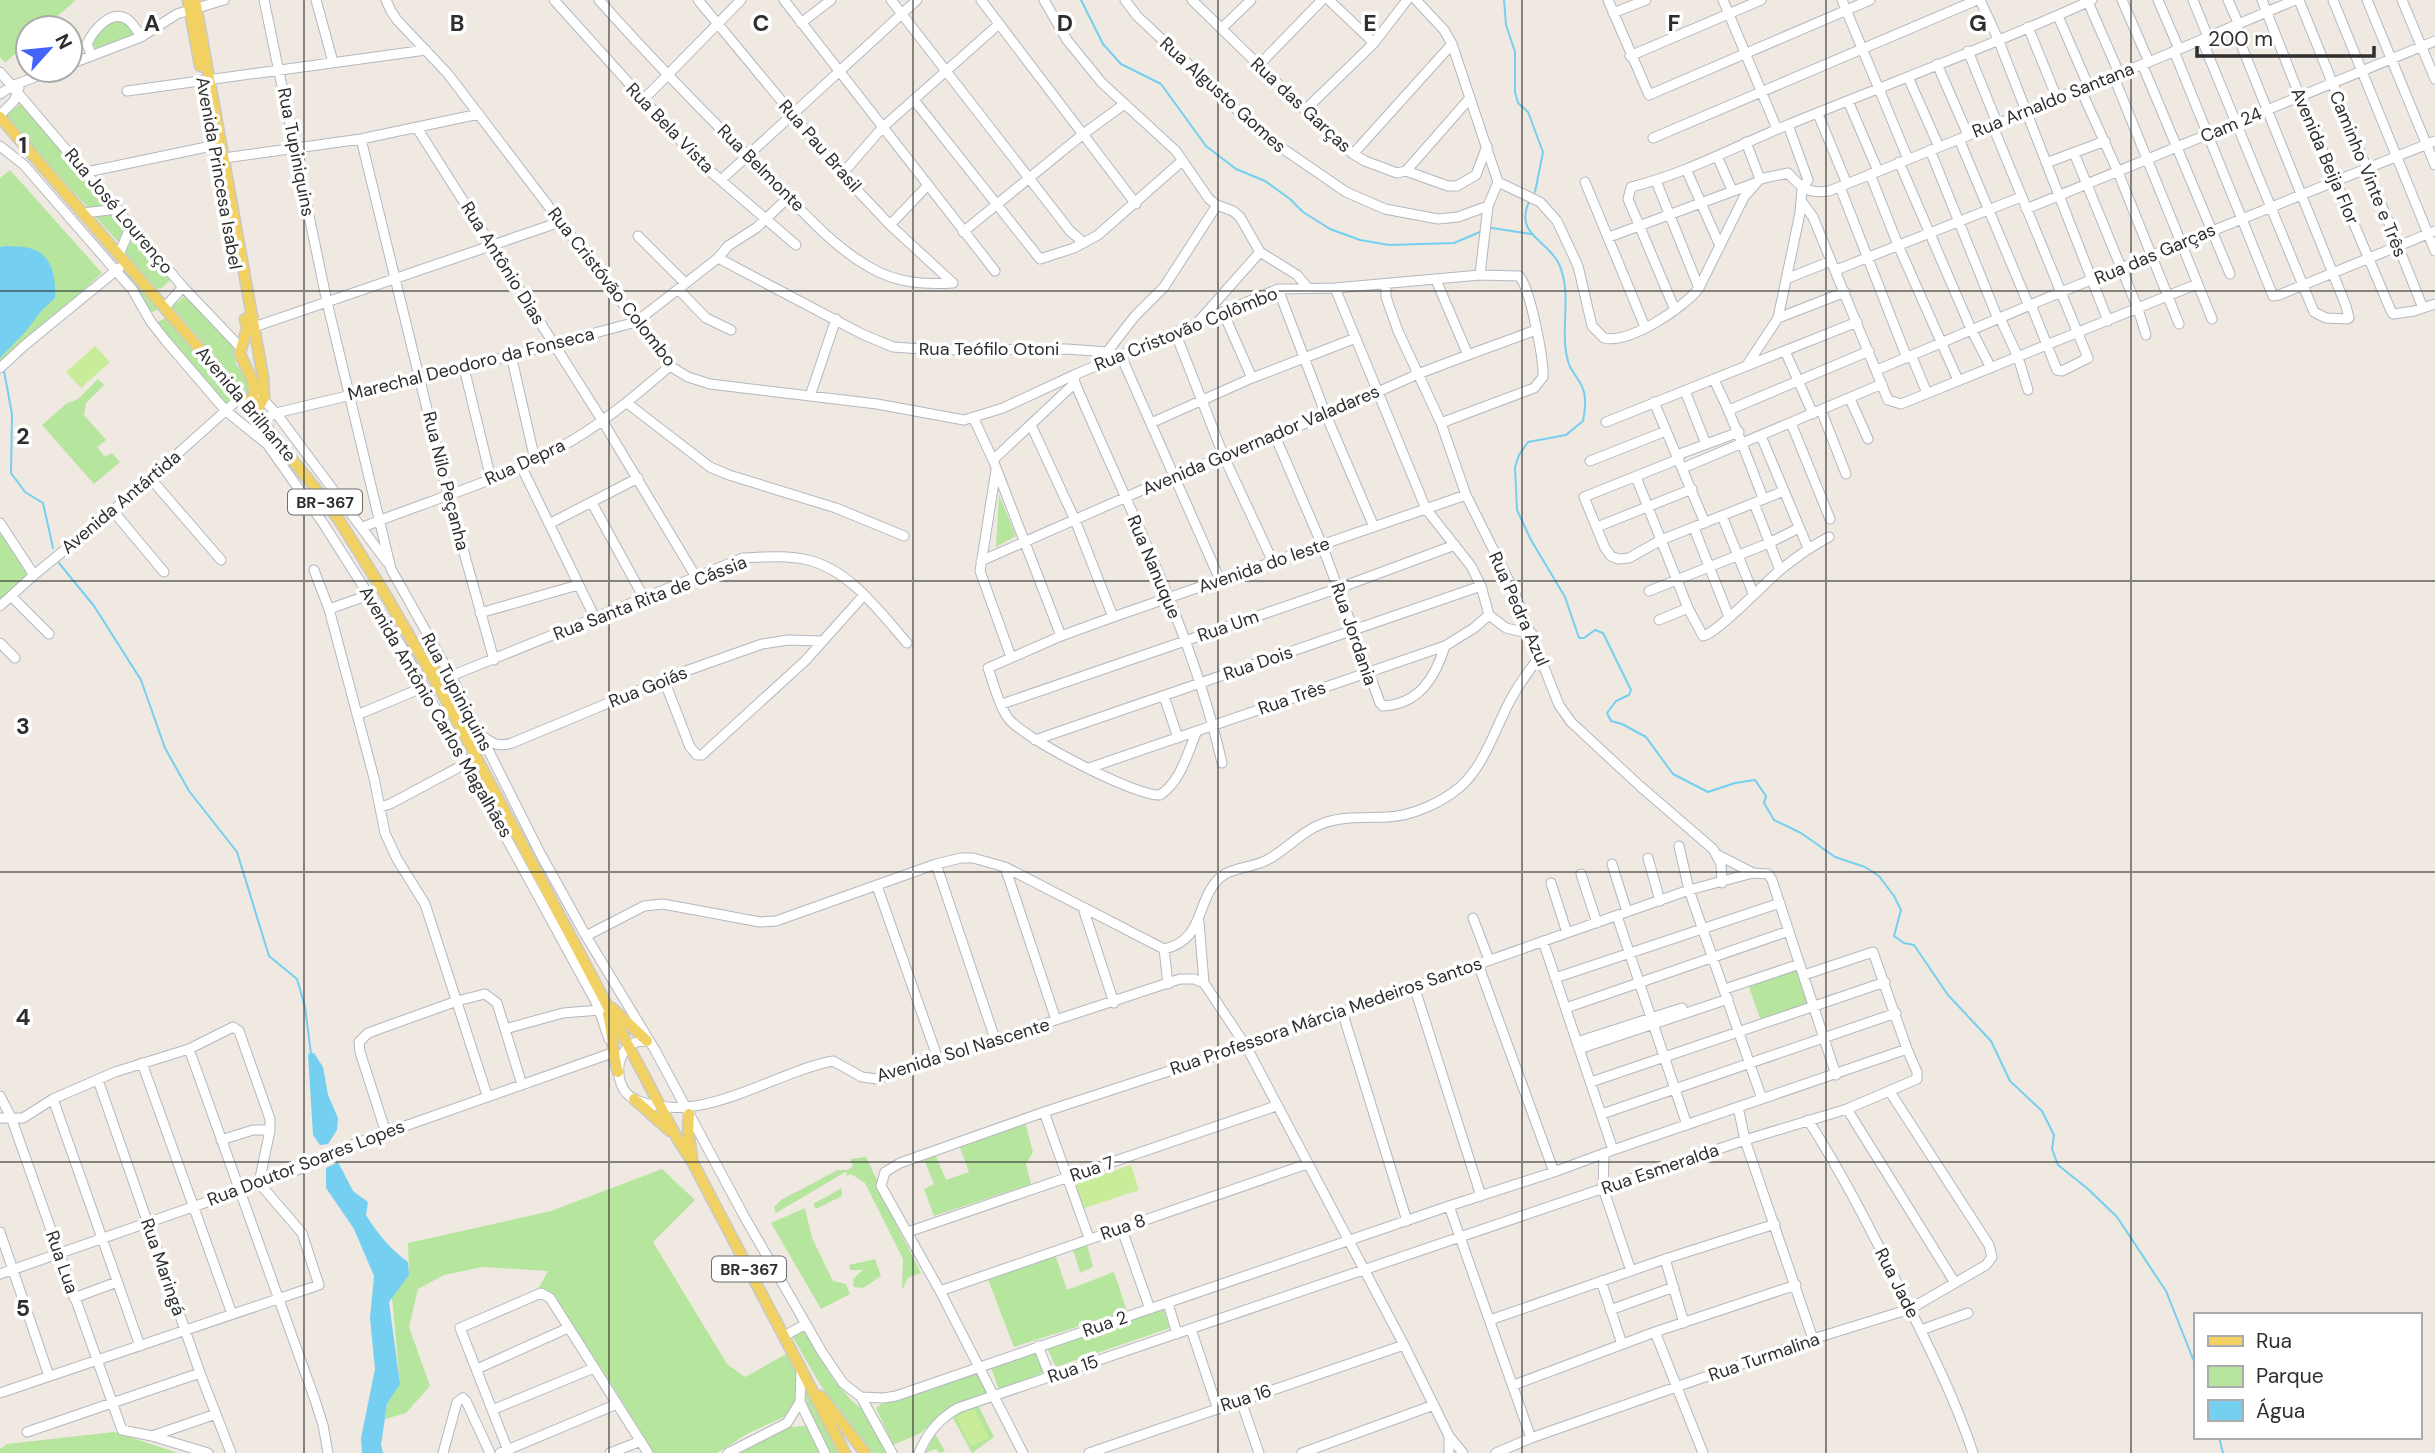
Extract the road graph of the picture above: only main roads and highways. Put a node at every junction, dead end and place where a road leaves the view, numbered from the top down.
1 (193, 4) edge
2 (0, 116) edge
3 (250, 328) junction
4 (257, 345) junction
5 (241, 347) junction
6 (260, 362) junction
7 (244, 364) junction
8 (259, 395) junction
9 (252, 409) junction
10 (437, 653) road end
11 (432, 673) junction
12 (603, 1005) junction
13 (649, 1042) road end
14 (618, 1072) road end
15 (634, 1099) road end
16 (687, 1111) road end
17 (677, 1138) junction
18 (693, 1163) junction
19 (803, 1372) junction
20 (845, 1453) edge
21 (865, 1453) edge

1 - 3 main road, Avenida Princesa Isabel
2 - 9 main road, Avenida Brilhante / BR-367
3 - 4 main road, Avenida Princesa Isabel
3 - 5 main road, Avenida Princesa Isabel
4 - 5 main road
4 - 6 main road, Avenida Princesa Isabel
5 - 7 main road
6 - 7 main road
6 - 8 main road
7 - 8 main road
8 - 9 main road
9 - 11 main road, Avenida Brilhante / BR-367
10 - 11 main road
11 - 12 main road, Avenida Brilhante / BR-367
12 - 13 main road
12 - 14 main road
12 - 17 main road, BR-367
15 - 17 main road
16 - 18 main road
17 - 18 main road, BR-367
18 - 19 main road, BR-367
19 - 20 main road, BR-367
19 - 21 main road, BR-367

